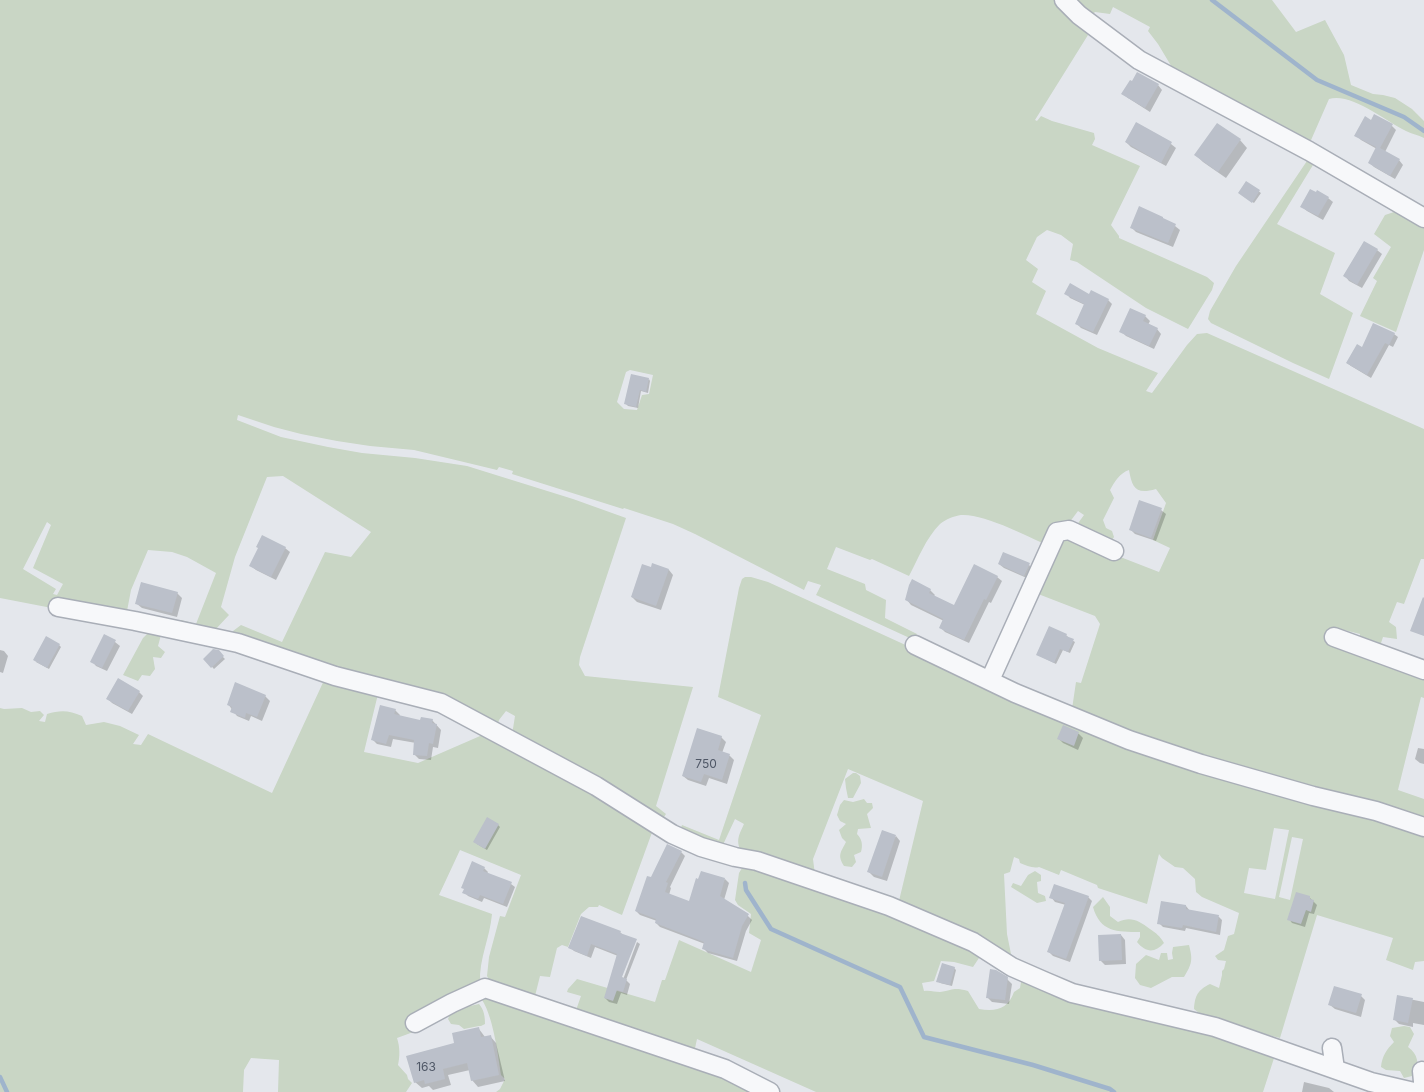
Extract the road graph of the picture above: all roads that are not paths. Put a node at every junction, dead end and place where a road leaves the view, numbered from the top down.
1 (1064, 0) edge
2 (1424, 218) edge
3 (1114, 551) dead end
4 (58, 607) dead end
5 (1334, 637) dead end
6 (915, 645) dead end
7 (1424, 670) edge
8 (990, 680) junction
9 (1424, 827) edge
10 (415, 1023) dead end
11 (1332, 1048) dead end
12 (1335, 1069) junction
13 (1422, 1071) dead end
14 (770, 1092) edge
15 (1414, 1092) edge
16 (1424, 1092) edge

1 - 2 street
3 - 8 street
4 - 12 street
5 - 7 street
6 - 8 street
8 - 9 street
10 - 14 street
11 - 12 street
12 - 15 street
13 - 16 street

